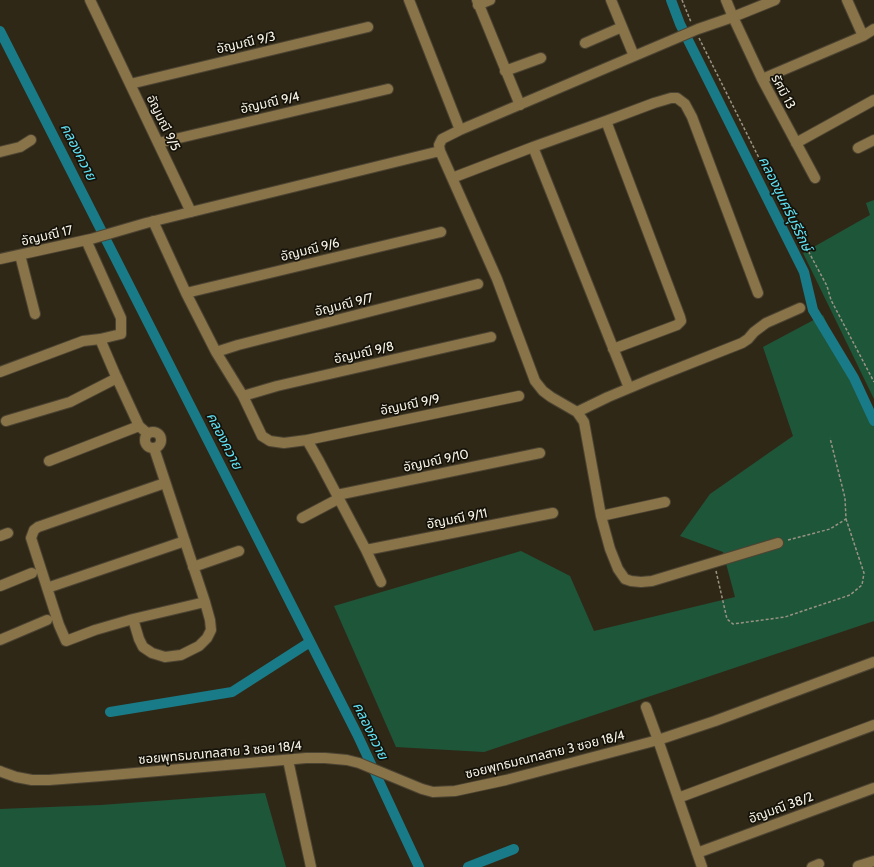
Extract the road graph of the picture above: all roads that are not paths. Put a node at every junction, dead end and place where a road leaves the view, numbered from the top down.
1 (90, 0) edge
2 (409, 0) edge
3 (490, 0) edge
4 (611, 0) edge
5 (726, 0) edge
6 (775, 0) edge
7 (847, 0) edge
8 (478, 2) edge
9 (733, 17) junction
10 (368, 27) dead end
11 (622, 27) junction
12 (874, 29) edge
13 (863, 36) junction
14 (585, 43) dead end
15 (634, 56) junction
16 (542, 58) dead end
17 (505, 71) junction
18 (762, 79) junction
19 (130, 84) junction
20 (388, 89) dead end
21 (873, 102) edge
22 (520, 105) junction
23 (606, 122) junction
24 (460, 130) junction
25 (31, 140) dead end
26 (874, 140) edge
27 (158, 143) junction
28 (796, 143) junction
29 (533, 147) junction
30 (858, 148) dead end
31 (440, 151) junction
32 (0, 152) edge
33 (452, 178) junction
34 (815, 178) dead end
35 (191, 212) junction
36 (150, 222) junction
37 (440, 232) dead end
38 (86, 240) junction
39 (20, 255) junction
40 (0, 259) edge
41 (478, 284) dead end
42 (186, 293) junction
43 (758, 293) dead end
44 (800, 308) dead end
45 (35, 314) dead end
46 (491, 337) dead end
47 (100, 339) junction
48 (612, 349) junction
49 (216, 352) junction
50 (0, 372) edge
51 (117, 378) junction
52 (629, 388) junction
53 (243, 396) junction
54 (519, 396) dead end
55 (577, 412) junction
56 (6, 421) dead end
57 (139, 426) junction
58 (307, 440) junction
59 (540, 453) dead end
60 (49, 460) dead end
61 (165, 483) junction
62 (338, 497) junction
63 (665, 502) dead end
64 (553, 513) dead end
65 (601, 516) junction
66 (302, 518) dead end
67 (185, 541) junction
68 (778, 543) road end
69 (366, 550) junction
70 (239, 551) dead end
71 (193, 567) junction
72 (32, 573) dead end
73 (381, 582) dead end
74 (0, 586) edge
75 (47, 588) junction
76 (205, 602) junction
77 (47, 620) dead end
78 (133, 620) junction
79 (0, 640) edge
80 (874, 662) edge
81 (646, 707) dead end
82 (874, 725) edge
83 (658, 740) junction
84 (288, 760) junction
85 (0, 771) edge
86 (874, 788) edge
87 (678, 798) junction
88 (697, 853) junction
89 (874, 861) edge
90 (858, 866) dead end
91 (311, 867) edge
92 (702, 867) edge

1 - 19 street, อัญมณี 9/5
2 - 24 street
3 - 8 street
4 - 11 street
5 - 9 street, รัศมี 13
6 - 9 street
7 - 13 street
8 - 17 street
9 - 15 street
9 - 18 street, รัศมี 13
10 - 19 street, อัญมณี 9/3
11 - 14 street
11 - 15 street
12 - 13 street
13 - 18 street
15 - 22 street
16 - 17 street
17 - 22 street
18 - 28 street, รัศมี 13
19 - 27 street, อัญมณี 9/5
20 - 27 street, อัญมณี 9/4
21 - 28 street
22 - 24 street
23 - 29 street
23 - 43 street
23 - 48 street
24 - 31 street
25 - 32 street
26 - 30 street
27 - 35 street, อัญมณี 9/5
28 - 34 street, รัศมี 13
29 - 33 street
29 - 48 street
31 - 33 street
31 - 35 street, อัญมณี 17
33 - 55 street
35 - 36 street, อัญมณี 17
36 - 38 street, อัญมณี 17
36 - 42 street, อัญมณี 9/9
37 - 42 street, อัญมณี 9/6
38 - 39 street, อัญมณี 17
38 - 47 street
39 - 40 street, อัญมณี 17
39 - 45 street
41 - 49 street, อัญมณี 9/7
42 - 49 street, อัญมณี 9/9
44 - 52 street
46 - 53 street, อัญมณี 9/8
47 - 50 street
47 - 51 street
48 - 52 street
49 - 53 street, อัญมณี 9/9
51 - 56 street
51 - 57 street
52 - 55 street
53 - 58 street, อัญมณี 9/9
54 - 58 street, อัญมณี 9/9
55 - 65 street
57 - 60 street
57 - 61 street
58 - 62 street
59 - 62 street, อัญมณี 9/10
61 - 67 street
61 - 75 street
62 - 66 street, อัญมณี 9/10
62 - 69 street
63 - 65 street
64 - 69 street, อัญมณี 9/11
65 - 68 street
67 - 71 street
67 - 75 street
69 - 73 street
70 - 71 street
71 - 76 street
72 - 74 street
75 - 78 street
76 - 78 street
76 - 78 street
77 - 79 street
80 - 83 street, ซอยพุทธมณฑลสาย 3 ซอย 18/4
81 - 83 street
82 - 87 street
83 - 84 street, ซอยพุทธมณฑลสาย 3 ซอย 18/4
83 - 87 street
84 - 85 street, ซอยพุทธมณฑลสาย 3 ซอย 18/4
84 - 91 street
86 - 88 street, อัญมณี 38/2
87 - 88 street
88 - 92 street
89 - 90 street

